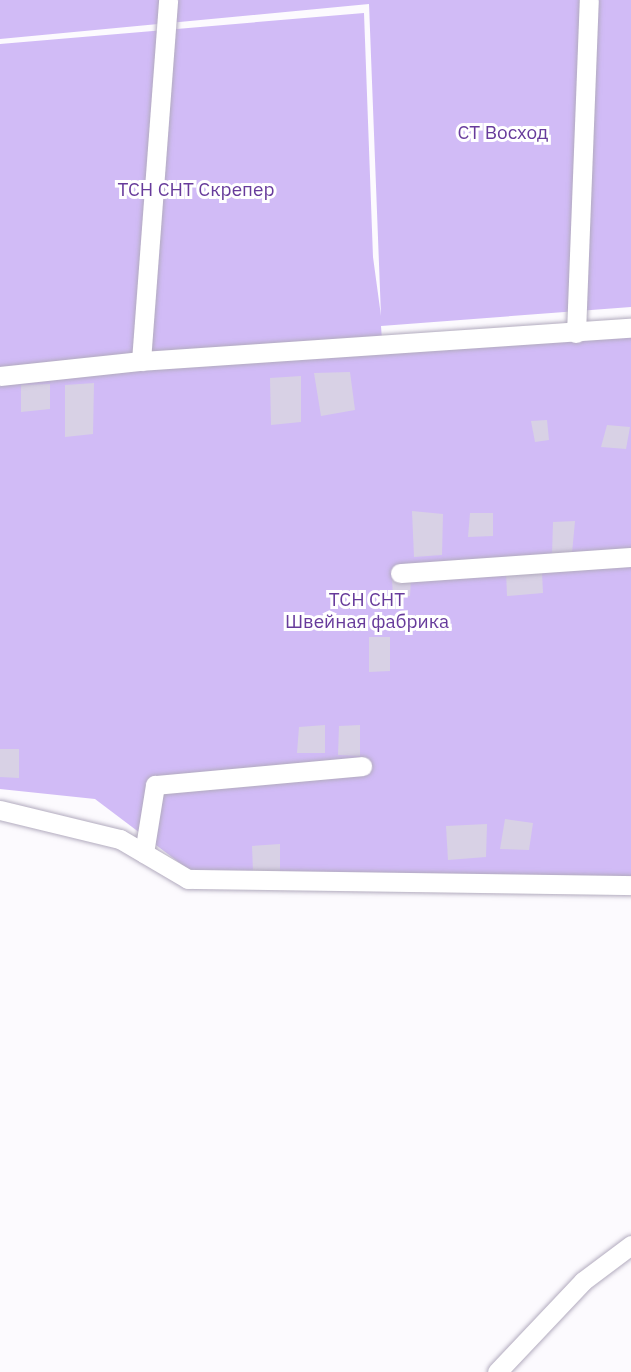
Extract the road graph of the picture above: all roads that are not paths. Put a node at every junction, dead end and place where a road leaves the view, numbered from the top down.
1 (169, 0) edge
2 (589, 0) edge
3 (631, 328) edge
4 (576, 333) junction
5 (141, 361) junction
6 (0, 376) edge
7 (631, 557) edge
8 (400, 573) dead end
9 (362, 766) dead end
10 (0, 810) edge
11 (144, 853) junction
12 (631, 886) edge
13 (631, 1245) edge
14 (497, 1372) edge

1 - 5 street
2 - 4 street
3 - 4 street
4 - 5 street
5 - 6 street
7 - 8 street
9 - 11 street
10 - 11 street
11 - 12 street
13 - 14 street

